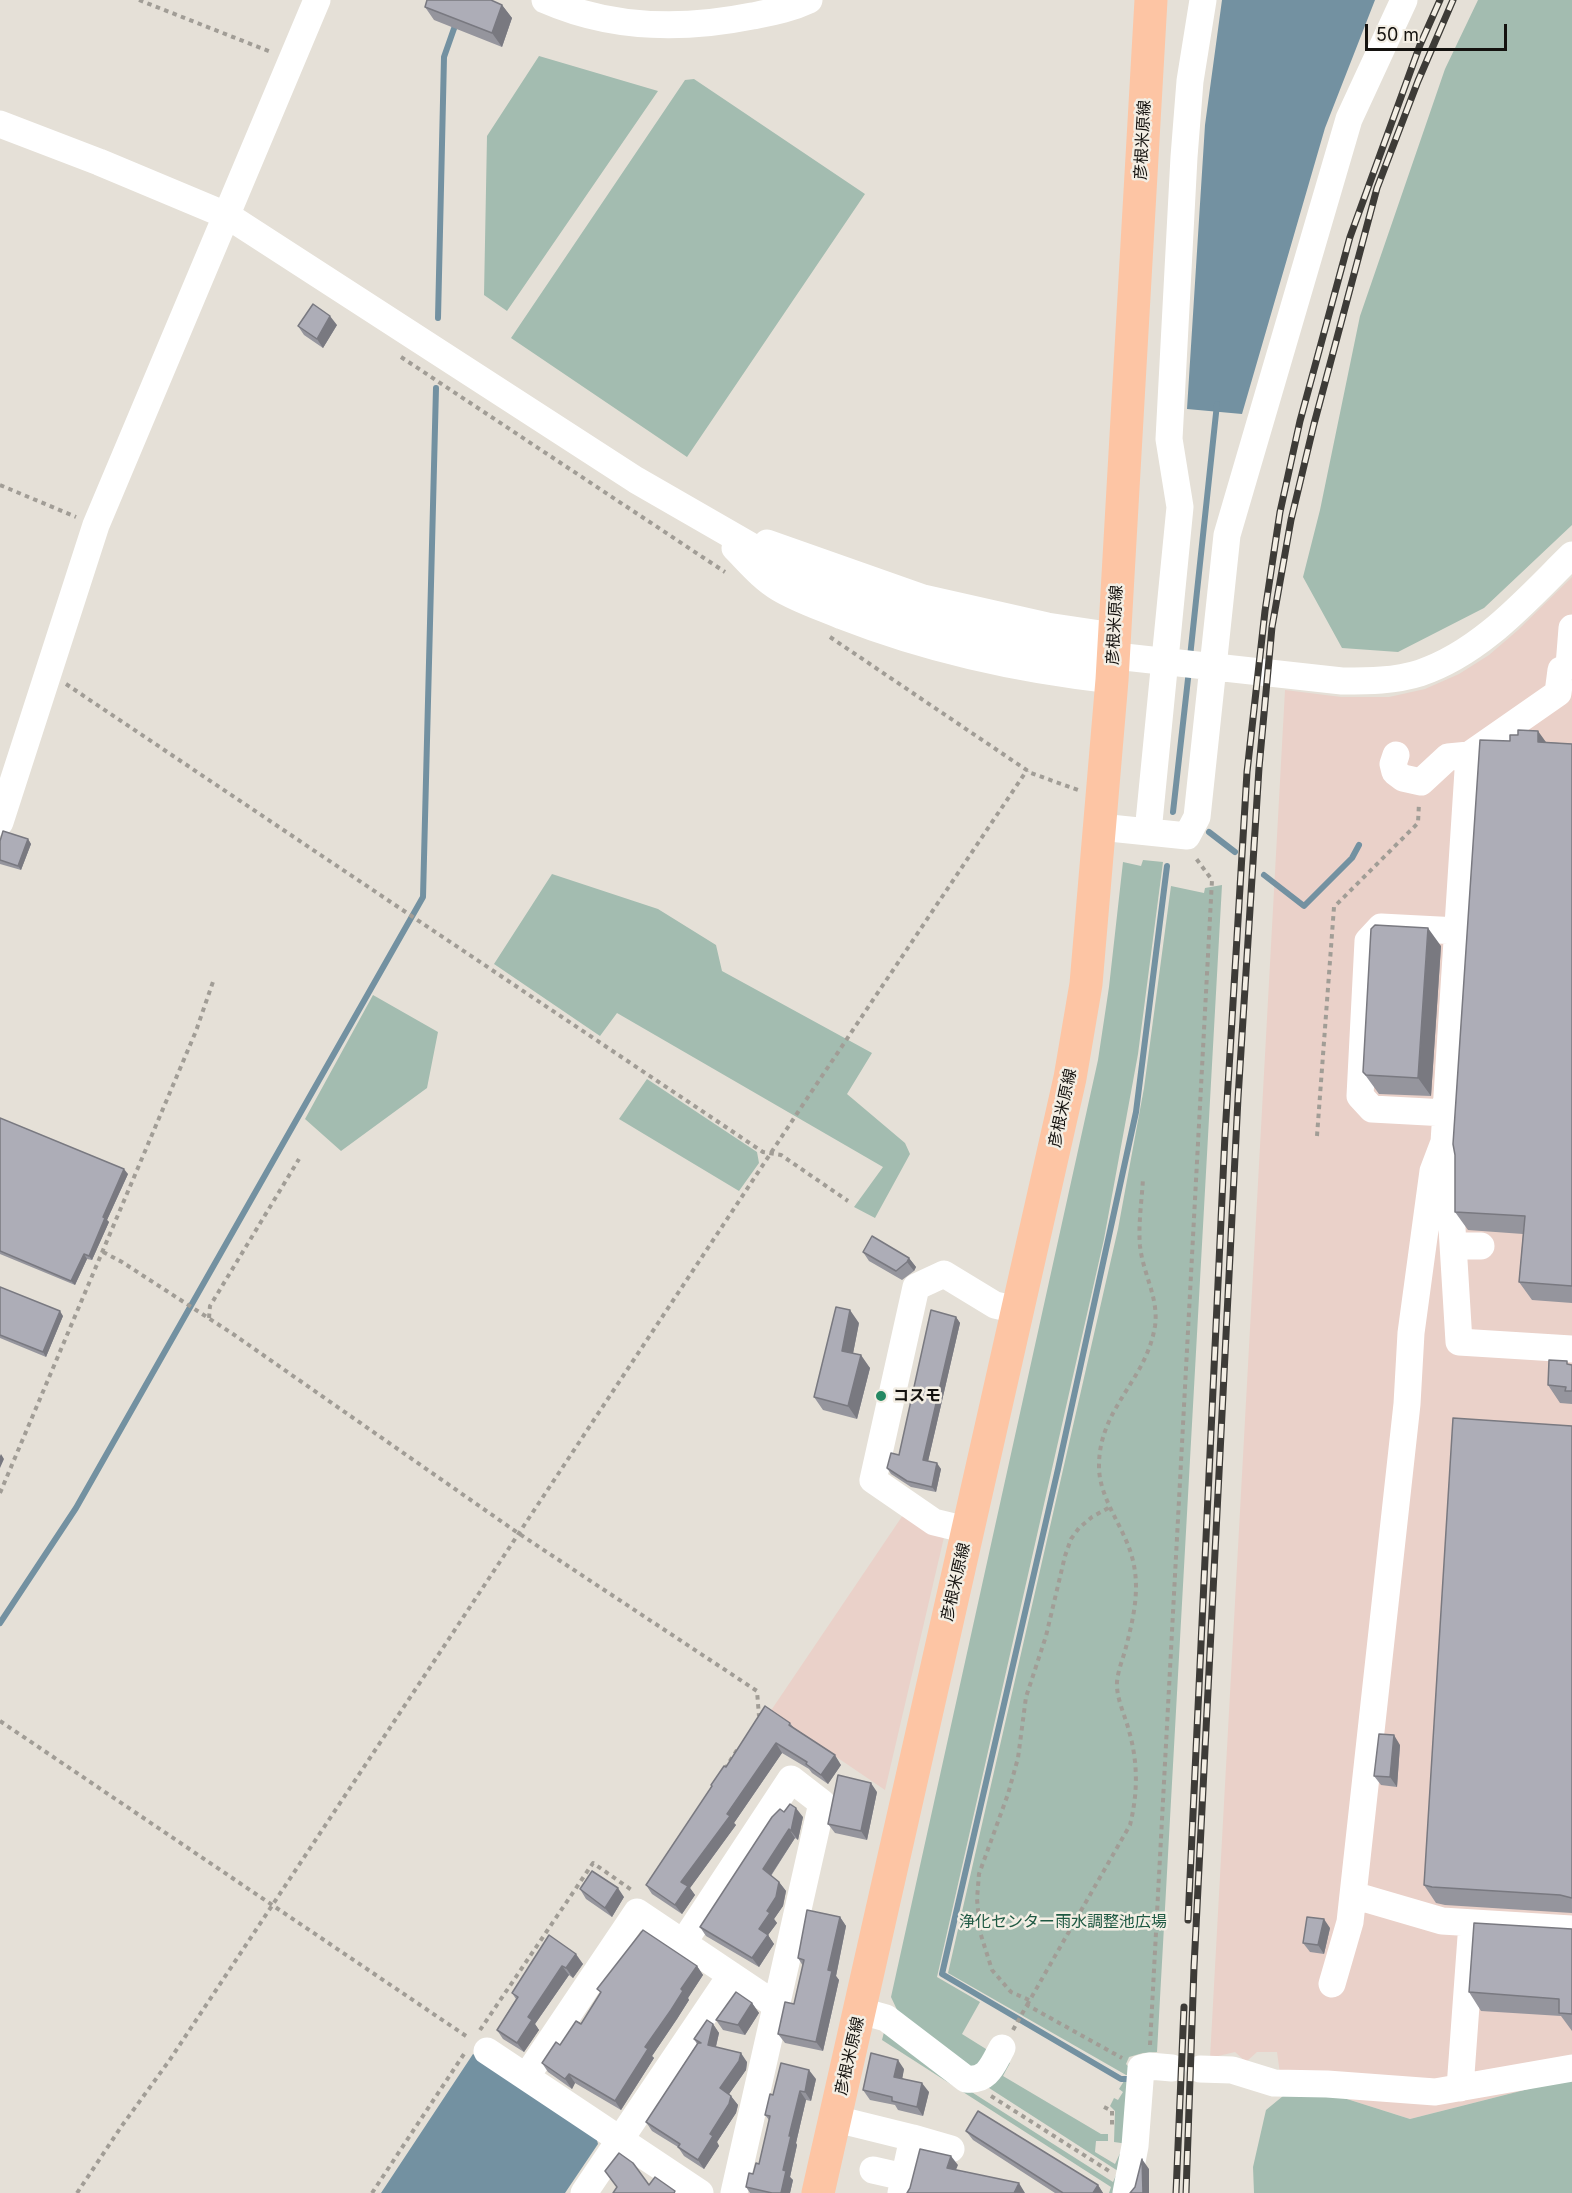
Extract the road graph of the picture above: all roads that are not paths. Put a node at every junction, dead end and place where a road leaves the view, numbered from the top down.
1 (317, 0) edge
2 (545, 0) edge
3 (809, 0) edge
4 (1151, 0) edge
5 (1203, 0) edge
6 (1404, 0) edge
7 (0, 124) edge
8 (228, 216) junction
9 (714, 526) junction
10 (1572, 555) edge
11 (1572, 628) edge
12 (1114, 636) junction
13 (1570, 666) edge
14 (1112, 680) junction
15 (1396, 755) dead end
16 (1469, 755) junction
17 (0, 822) edge
18 (1100, 827) junction
19 (1148, 832) junction
20 (1458, 931) junction
21 (1446, 1113) junction
22 (1444, 1142) junction
23 (1454, 1246) junction
24 (1481, 1246) dead end
25 (1017, 1310) junction
26 (1572, 1349) edge
27 (967, 1530) junction
28 (1353, 1895) junction
29 (1472, 1923) junction
30 (1572, 1929) edge
31 (683, 1943) junction
32 (731, 1975) junction
33 (1332, 1984) dead end
34 (777, 2006) junction
35 (861, 2012) junction
36 (476, 2043) road end
37 (1002, 2048) dead end
38 (1147, 2066) road end
39 (1200, 2068) dead end
40 (1572, 2068) edge
41 (526, 2078) junction
42 (1460, 2088) junction
43 (836, 2119) junction
44 (620, 2140) junction
45 (873, 2170) dead end
46 (1121, 2184) edge
47 (903, 2185) edge
48 (584, 2193) edge
49 (700, 2193) edge
50 (734, 2193) edge
51 (818, 2193) edge

1 - 8 street
2 - 3 street
4 - 12 main road, 彦根米原線
5 - 19 street
6 - 19 street
7 - 8 street
8 - 9 street
8 - 17 street
9 - 10 street
9 - 12 street
9 - 14 street
11 - 13 street
12 - 14 main road, 彦根米原線
13 - 16 street
14 - 18 main road, 彦根米原線
15 - 16 street
16 - 20 street
18 - 19 street
18 - 25 main road, 彦根米原線
20 - 21 street
20 - 21 street
21 - 22 street
22 - 23 street
22 - 28 street
23 - 24 street
23 - 26 street
25 - 27 main road, 彦根米原線
25 - 27 street
27 - 35 main road, 彦根米原線
28 - 29 street
28 - 33 street
29 - 30 street
29 - 42 street
31 - 32 street
31 - 34 street
31 - 41 street
32 - 34 street
32 - 44 street
34 - 50 street
35 - 37 street
35 - 43 main road, 彦根米原線
36 - 41 street
38 - 46 street
39 - 42 street
40 - 42 street
41 - 44 street
43 - 47 street
43 - 51 main road, 彦根米原線
44 - 48 street
44 - 49 street
45 - 47 street

